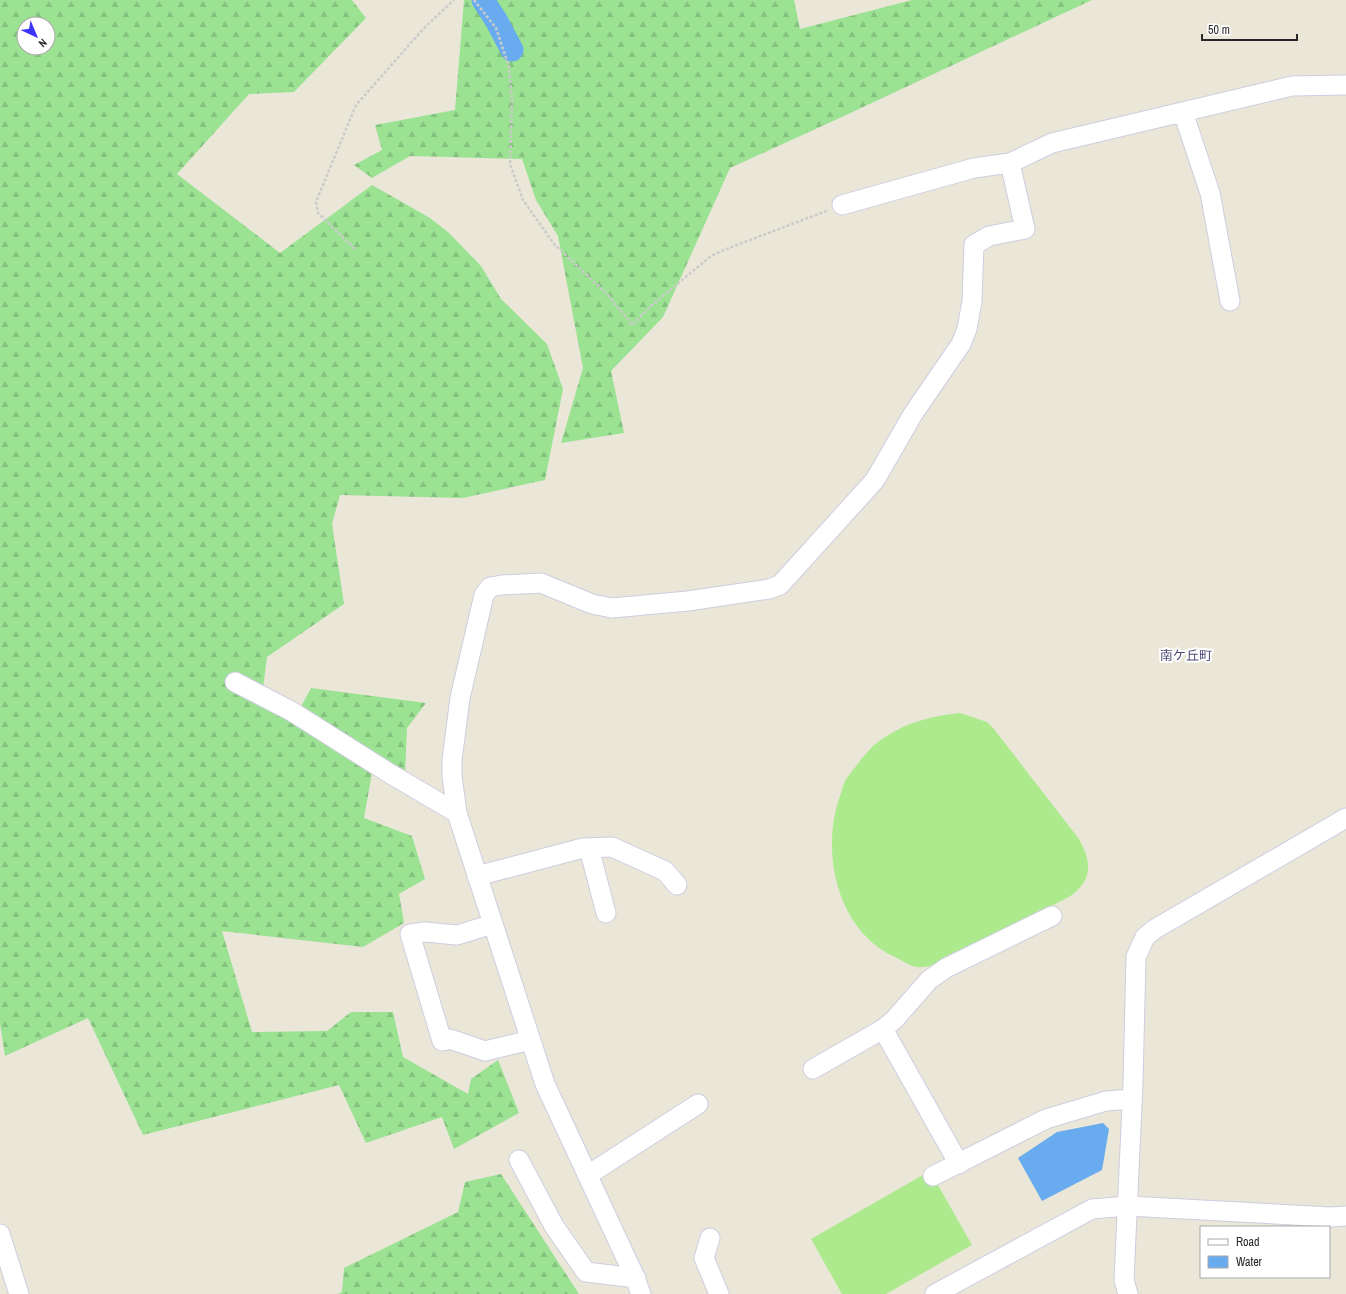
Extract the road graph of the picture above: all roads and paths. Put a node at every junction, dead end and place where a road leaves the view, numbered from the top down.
1 (454, 0) edge
2 (474, 0) edge
3 (1346, 85) edge
4 (1183, 112) junction
5 (1010, 163) junction
6 (842, 205) joint
7 (355, 249) dead end
8 (1230, 300) dead end
9 (235, 682) dead end
10 (457, 813) junction
11 (1346, 818) edge
12 (589, 848) junction
13 (476, 876) junction
14 (677, 885) dead end
15 (606, 913) dead end
16 (1052, 916) dead end
17 (493, 924) junction
18 (882, 1029) junction
19 (531, 1040) junction
20 (813, 1069) dead end
21 (1132, 1099) junction
22 (698, 1104) dead end
23 (519, 1160) dead end
24 (959, 1164) junction
25 (588, 1175) junction
26 (933, 1176) dead end
27 (1128, 1206) junction
28 (1346, 1216) edge
29 (0, 1234) edge
30 (710, 1238) dead end
31 (638, 1286) edge
32 (19, 1294) edge
33 (719, 1294) edge
34 (935, 1294) edge
35 (1128, 1294) edge

1 - 7 path
2 - 6 path
3 - 4 street
4 - 5 street
4 - 8 street
5 - 6 street
5 - 10 street
9 - 10 street
10 - 13 street
11 - 21 street
12 - 13 street
12 - 14 street
12 - 15 street
13 - 17 street
16 - 18 street
17 - 19 street
17 - 19 street
18 - 20 street
18 - 24 street
19 - 25 street
21 - 24 street
21 - 27 street
22 - 25 street
23 - 31 street
24 - 26 street
25 - 31 street
27 - 28 street
27 - 34 street
27 - 35 street
29 - 32 street
30 - 33 street

